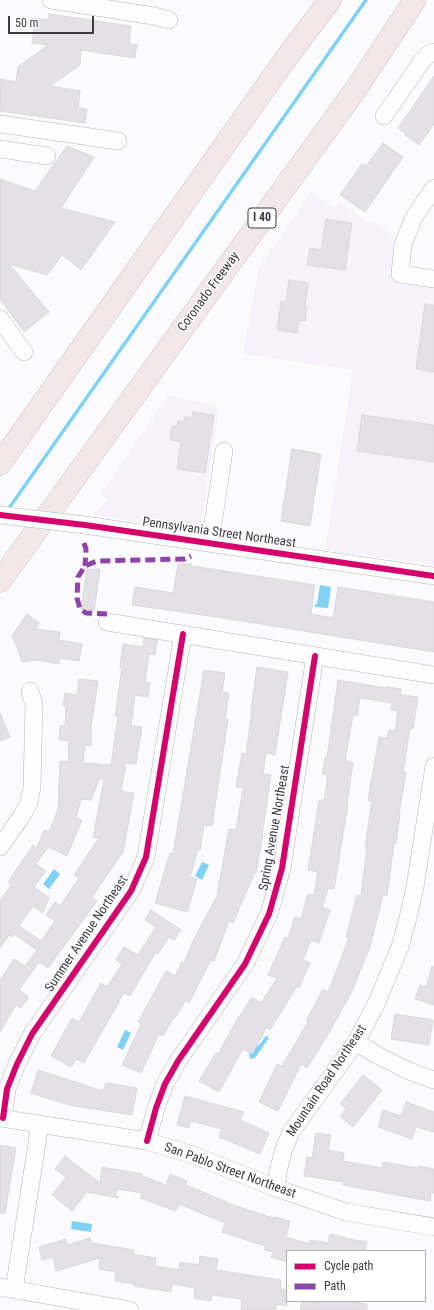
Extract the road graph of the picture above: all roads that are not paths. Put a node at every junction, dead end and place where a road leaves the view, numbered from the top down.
1 (51, 0) edge
2 (106, 0) edge
3 (144, 0) edge
4 (330, 0) edge
5 (415, 0) edge
6 (169, 20) dead end
7 (434, 52) edge
8 (384, 116) dead end
9 (0, 124) edge
10 (118, 141) dead end
11 (0, 149) edge
12 (47, 156) dead end
13 (434, 188) edge
14 (434, 279) edge
15 (0, 319) edge
16 (24, 352) dead end
17 (224, 451) dead end
18 (0, 464) edge
19 (0, 515) edge
20 (210, 543) junction
21 (434, 576) edge
22 (0, 581) edge
23 (107, 622) dead end
24 (183, 634) junction
25 (315, 656) junction
26 (434, 675) edge
27 (30, 690) dead end
28 (434, 766) edge
29 (0, 846) edge
30 (356, 1042) junction
31 (434, 1080) edge
32 (1, 1118) edge
33 (40, 1124) junction
34 (147, 1141) junction
35 (276, 1188) junction
36 (434, 1227) edge
37 (7, 1289) edge
38 (130, 1310) edge

1 - 6 street
2 - 3 street
4 - 18 highway
5 - 22 highway, Coronado Freeway / I 40
7 - 8 street
9 - 10 street
11 - 12 street
13 - 14 street
15 - 16 street
17 - 20 street
19 - 20 street, Pennsylvania Street Northeast, bridge
20 - 21 street, Pennsylvania Street Northeast
23 - 24 street
24 - 25 street
24 - 32 street, Summer Avenue Northeast
25 - 26 street
25 - 34 street, Spring Avenue Northeast
27 - 29 street
28 - 30 street, Mountain Road Northeast
30 - 31 street
30 - 35 street, Mountain Road Northeast
32 - 33 street, San Pablo Street Northeast
33 - 34 street, San Pablo Street Northeast
33 - 37 street
34 - 35 street, San Pablo Street Northeast
35 - 36 street, San Pablo Street Northeast
37 - 38 street

